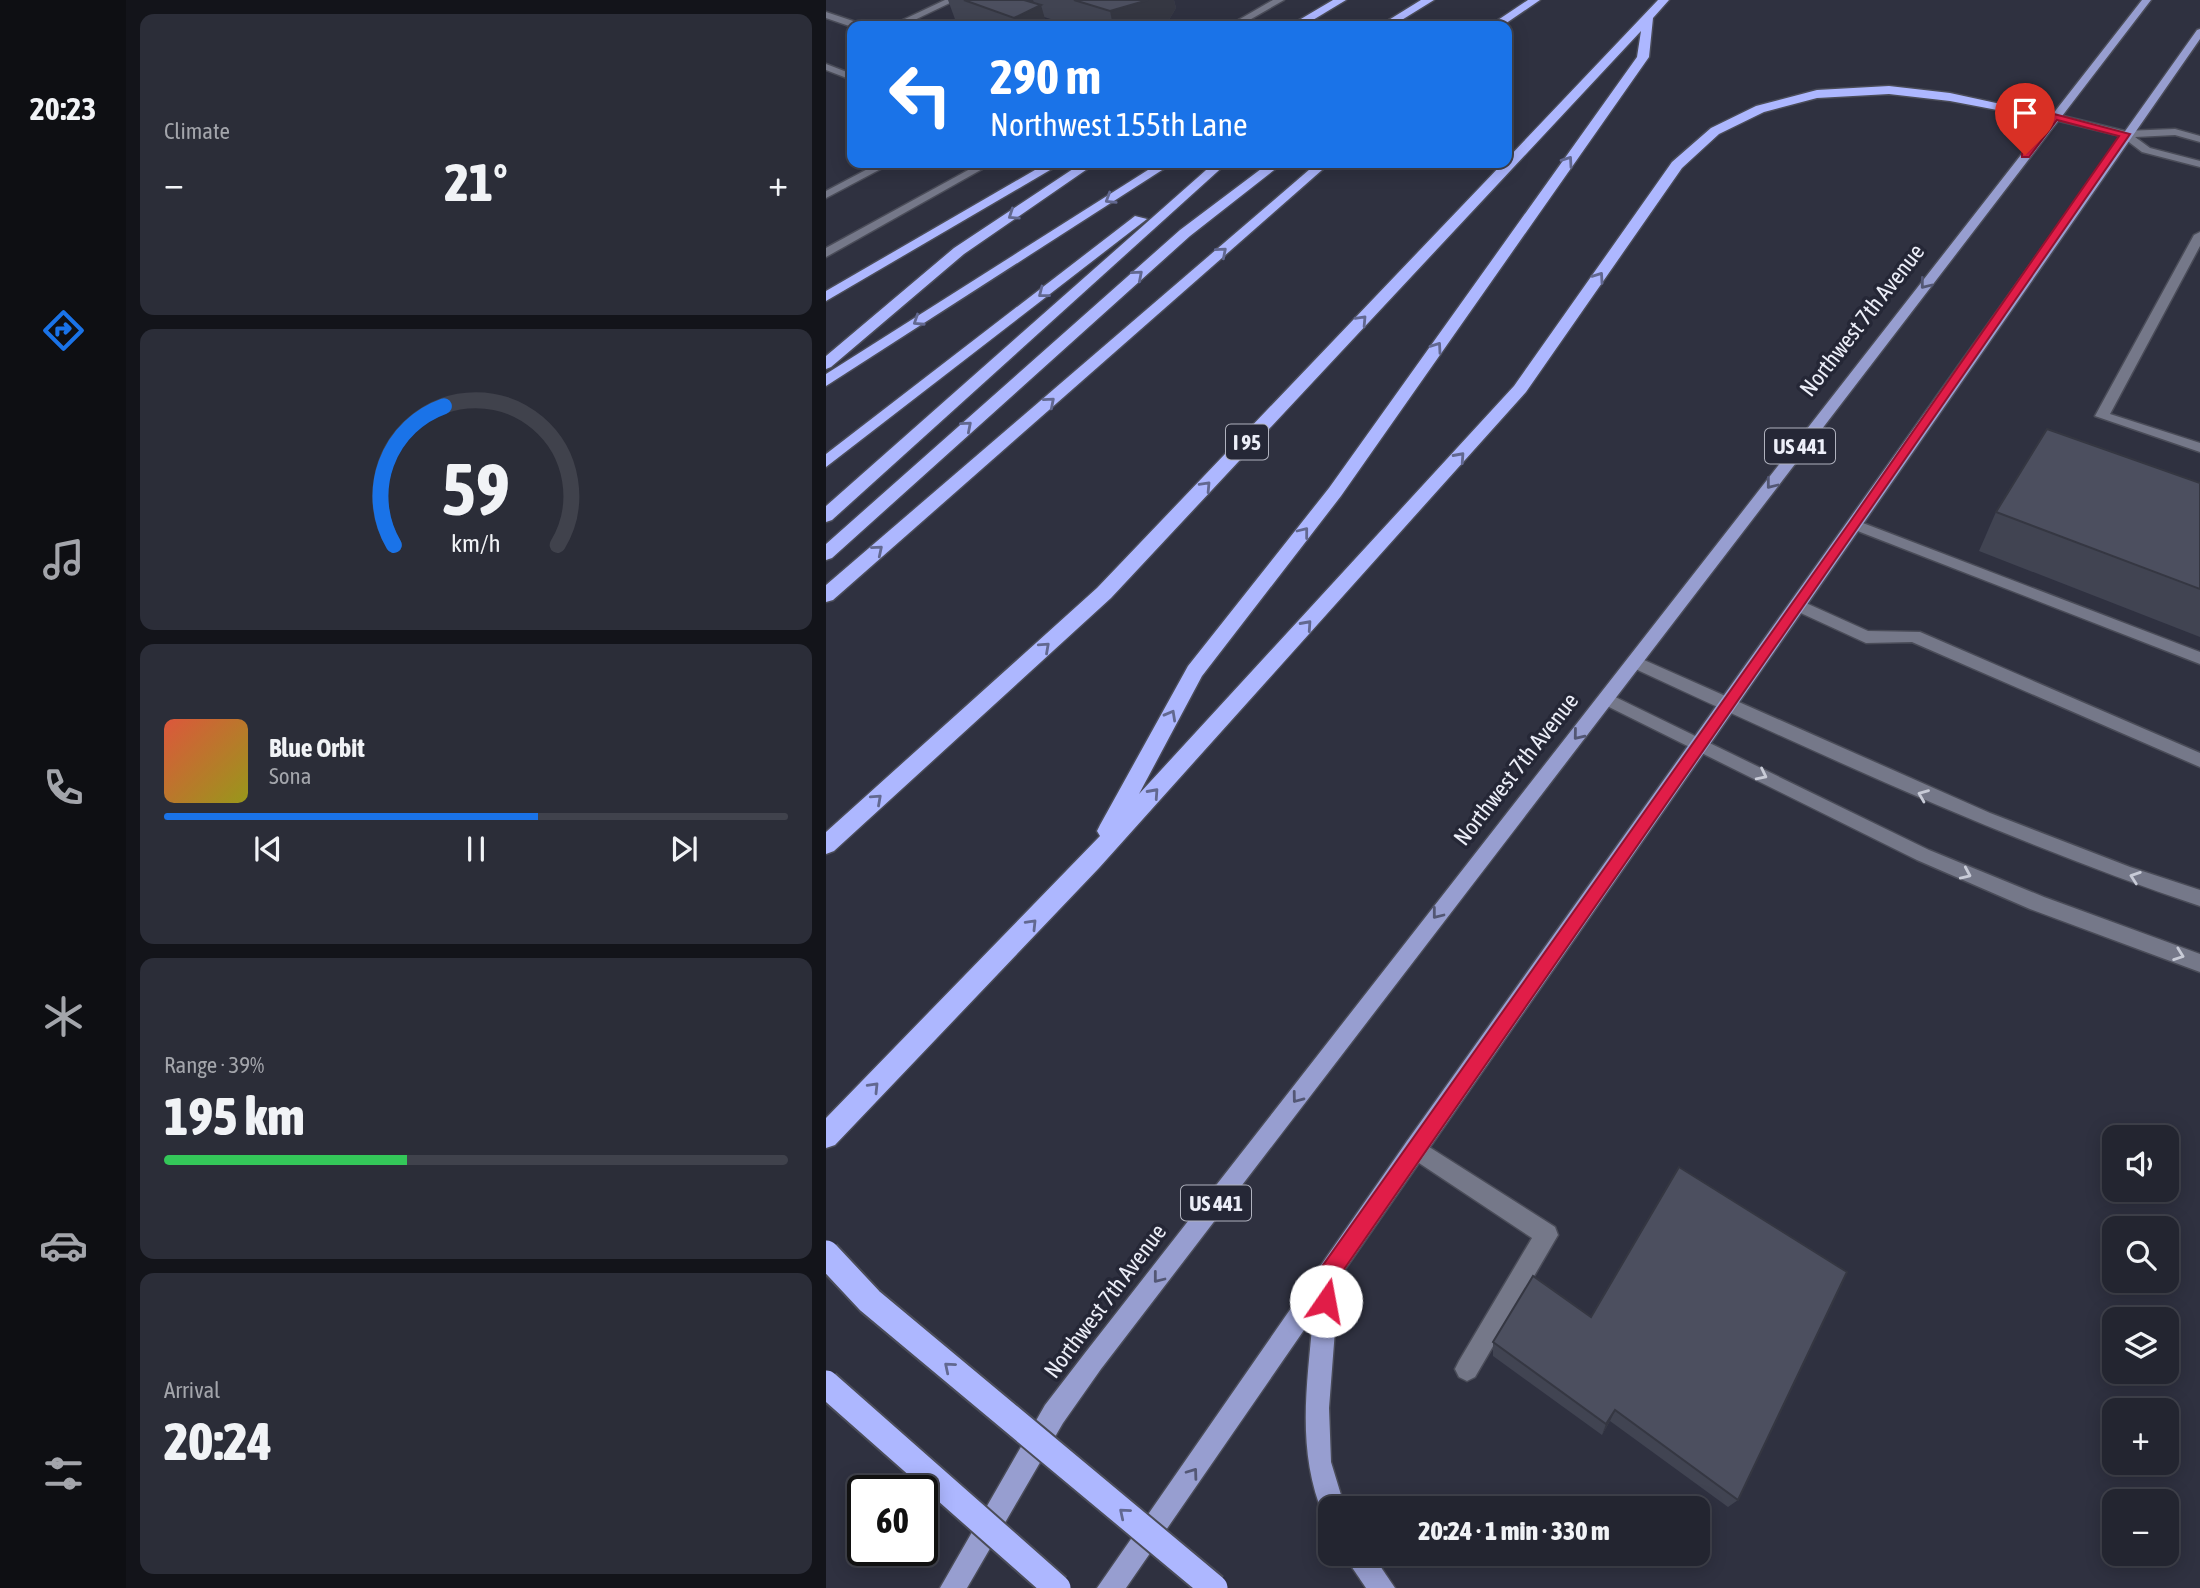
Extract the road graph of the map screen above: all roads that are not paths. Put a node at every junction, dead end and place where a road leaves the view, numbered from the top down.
1 (950, 0) edge
2 (1280, 0) edge
3 (1341, 0) edge
4 (1358, 0) edge
5 (1429, 0) edge
6 (1446, 0) edge
7 (1535, 0) edge
8 (1664, 0) edge
9 (2144, 4) edge
10 (826, 15) edge
11 (1648, 18) junction
12 (906, 21) edge
13 (1242, 21) edge
14 (1304, 21) edge
15 (1322, 21) edge
16 (1393, 21) edge
17 (1412, 21) edge
18 (1503, 21) edge
19 (847, 22) edge
20 (2200, 32) edge
21 (826, 67) edge
22 (847, 75) edge
23 (2054, 117) junction
24 (2125, 134) junction
25 (2200, 139) edge
26 (1512, 162) edge
27 (2200, 164) edge
28 (877, 168) edge
29 (979, 168) edge
30 (1047, 168) edge
31 (1083, 168) edge
32 (1159, 168) edge
33 (1207, 168) edge
34 (1215, 168) edge
35 (1271, 168) edge
36 (1318, 168) edge
37 (1506, 168) edge
38 (826, 195) edge
39 (2200, 235) edge
40 (826, 253) edge
41 (826, 297) edge
42 (826, 364) edge
43 (826, 381) edge
44 (2200, 448) edge
45 (826, 462) edge
46 (826, 516) edge
47 (1855, 525) junction
48 (826, 554) edge
49 (826, 594) edge
50 (1797, 605) junction
51 (2200, 658) edge
52 (1634, 662) junction
53 (1606, 699) junction
54 (1729, 705) junction
55 (1701, 744) junction
56 (2200, 760) edge
57 (826, 845) edge
58 (1091, 861) junction
59 (2200, 898) edge
60 (2200, 963) edge
61 (826, 1136) edge
62 (1415, 1148) junction
63 (826, 1254) edge
64 (1328, 1275) junction
65 (1467, 1368) dead end
66 (826, 1384) edge
67 (1329, 1496) edge
68 (1365, 1566) edge
69 (953, 1588) edge
70 (1057, 1588) edge
71 (1110, 1588) edge
72 (1214, 1588) edge
73 (1382, 1588) edge

1 - 12 street
2 - 13 street
3 - 14 highway
4 - 15 highway
5 - 16 highway
6 - 17 highway
7 - 18 highway
8 - 11 highway, I 95
9 - 23 main road, Northwest 7th Avenue / US 441
10 - 19 street
26 -> 11 highway, I 95
58 -> 11 highway
20 - 24 main road
21 - 22 street
23 - 24 street
23 -> 52 main road, Northwest 7th Avenue / US 441
58 -> 23 highway
24 - 25 street
24 - 27 street
24 - 47 main road
28 - 38 street
29 - 40 street
30 - 41 highway
31 -> 42 highway
32 -> 43 highway
33 -> 45 highway
34 - 46 highway
48 -> 35 highway
49 -> 36 highway
57 -> 37 highway, I 95
39 - 44 street
47 - 50 main road
47 - 51 street
50 - 54 main road
50 - 56 street
52 - 53 main road, Northwest 7th Avenue / US 441
52 - 54 street
53 - 55 street
53 -> 69 main road, Northwest 7th Avenue / US 441
54 - 55 main road
59 -> 54 street
55 -> 60 street
55 - 62 main road
61 -> 58 highway
62 - 64 main road
62 - 65 street
72 -> 63 highway, bridge
64 - 67 main road
71 -> 64 main road
66 - 70 highway, bridge
68 - 73 main road

